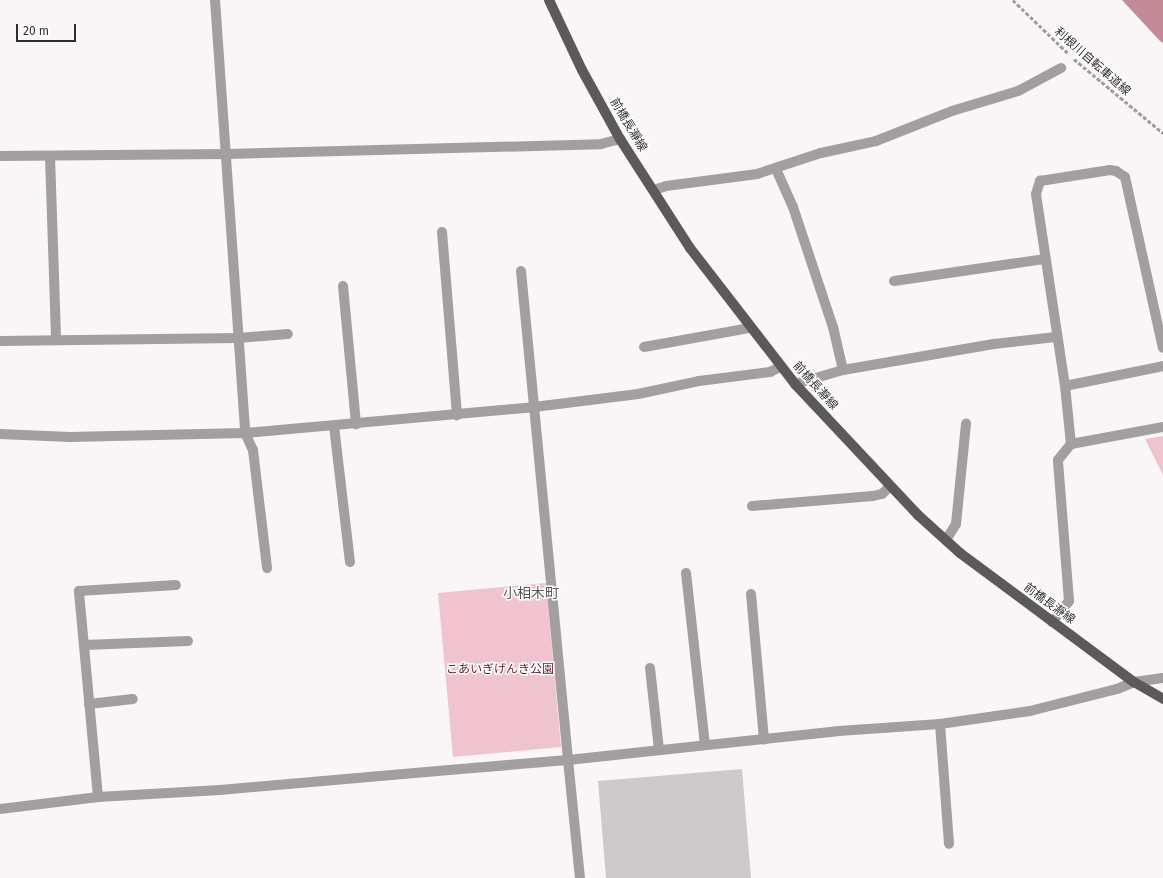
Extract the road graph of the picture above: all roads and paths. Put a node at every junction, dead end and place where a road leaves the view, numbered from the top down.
1 (215, 0) edge
2 (549, 0) edge
3 (1013, 0) edge
4 (1061, 68) dead end
5 (1163, 133) edge
6 (620, 139) junction
7 (227, 154) junction
8 (0, 156) edge
9 (50, 156) junction
10 (776, 169) junction
11 (654, 190) junction
12 (442, 232) dead end
13 (1045, 260) junction
14 (521, 271) dead end
15 (894, 282) dead end
16 (344, 286) dead end
17 (750, 328) junction
18 (288, 334) dead end
19 (1056, 337) junction
20 (239, 338) junction
21 (56, 339) junction
22 (0, 340) edge
23 (644, 347) dead end
24 (1163, 348) edge
25 (1163, 366) edge
26 (780, 367) junction
27 (843, 370) junction
28 (795, 384) junction
29 (1065, 386) junction
30 (534, 407) junction
31 (457, 415) junction
32 (966, 423) dead end
33 (356, 424) junction
34 (334, 426) junction
35 (1163, 427) edge
36 (245, 433) junction
37 (0, 434) edge
38 (1071, 444) junction
39 (890, 486) junction
40 (752, 506) dead end
41 (946, 540) junction
42 (350, 562) dead end
43 (267, 568) dead end
44 (686, 573) dead end
45 (176, 585) dead end
46 (751, 594) dead end
47 (1052, 622) junction
48 (188, 641) dead end
49 (84, 645) junction
50 (650, 668) dead end
51 (1163, 678) edge
52 (1134, 682) junction
53 (133, 699) dead end
54 (1163, 699) edge
55 (89, 704) junction
56 (940, 724) junction
57 (764, 739) junction
58 (705, 745) junction
59 (659, 750) junction
60 (568, 760) junction
61 (98, 797) junction
62 (0, 809) edge
63 (949, 844) dead end
64 (580, 878) edge

1 - 7 street
2 - 6 main road, 前橋長瀞線
3 - 5 path, 利根川自転車道線
4 - 10 street
6 - 7 street
6 - 11 main road, 前橋長瀞線
7 - 9 street
7 - 20 street
8 - 9 street
9 - 21 street
10 - 11 street
10 - 27 street
11 - 17 main road, 前橋長瀞線
12 - 31 street
13 - 15 street
13 - 19 street
13 - 24 street
14 - 30 street
16 - 33 street
17 - 23 street
17 - 26 main road, 前橋長瀞線
18 - 20 street
19 - 27 street
19 - 29 street
20 - 21 street
20 - 36 street
21 - 22 street
25 - 29 street
26 - 28 main road, 前橋長瀞線
26 - 30 street
27 - 28 street
28 - 39 main road, 前橋長瀞線
29 - 38 street
30 - 31 street
30 - 60 street
31 - 33 street
32 - 41 street
33 - 34 street
34 - 36 street
34 - 42 street
35 - 38 street
36 - 37 street
36 - 43 street
38 - 47 street
39 - 40 street
39 - 41 main road, 前橋長瀞線
41 - 47 main road, 前橋長瀞線
44 - 58 street
45 - 49 street
46 - 57 street
47 - 52 main road, 前橋長瀞線
48 - 49 street
49 - 55 street
50 - 59 street
51 - 52 street
52 - 54 main road, 前橋長瀞線
52 - 56 street
53 - 55 street
55 - 61 street
56 - 57 street
56 - 63 street
57 - 58 street
58 - 59 street
59 - 60 street
60 - 61 street
60 - 64 street
61 - 62 street

